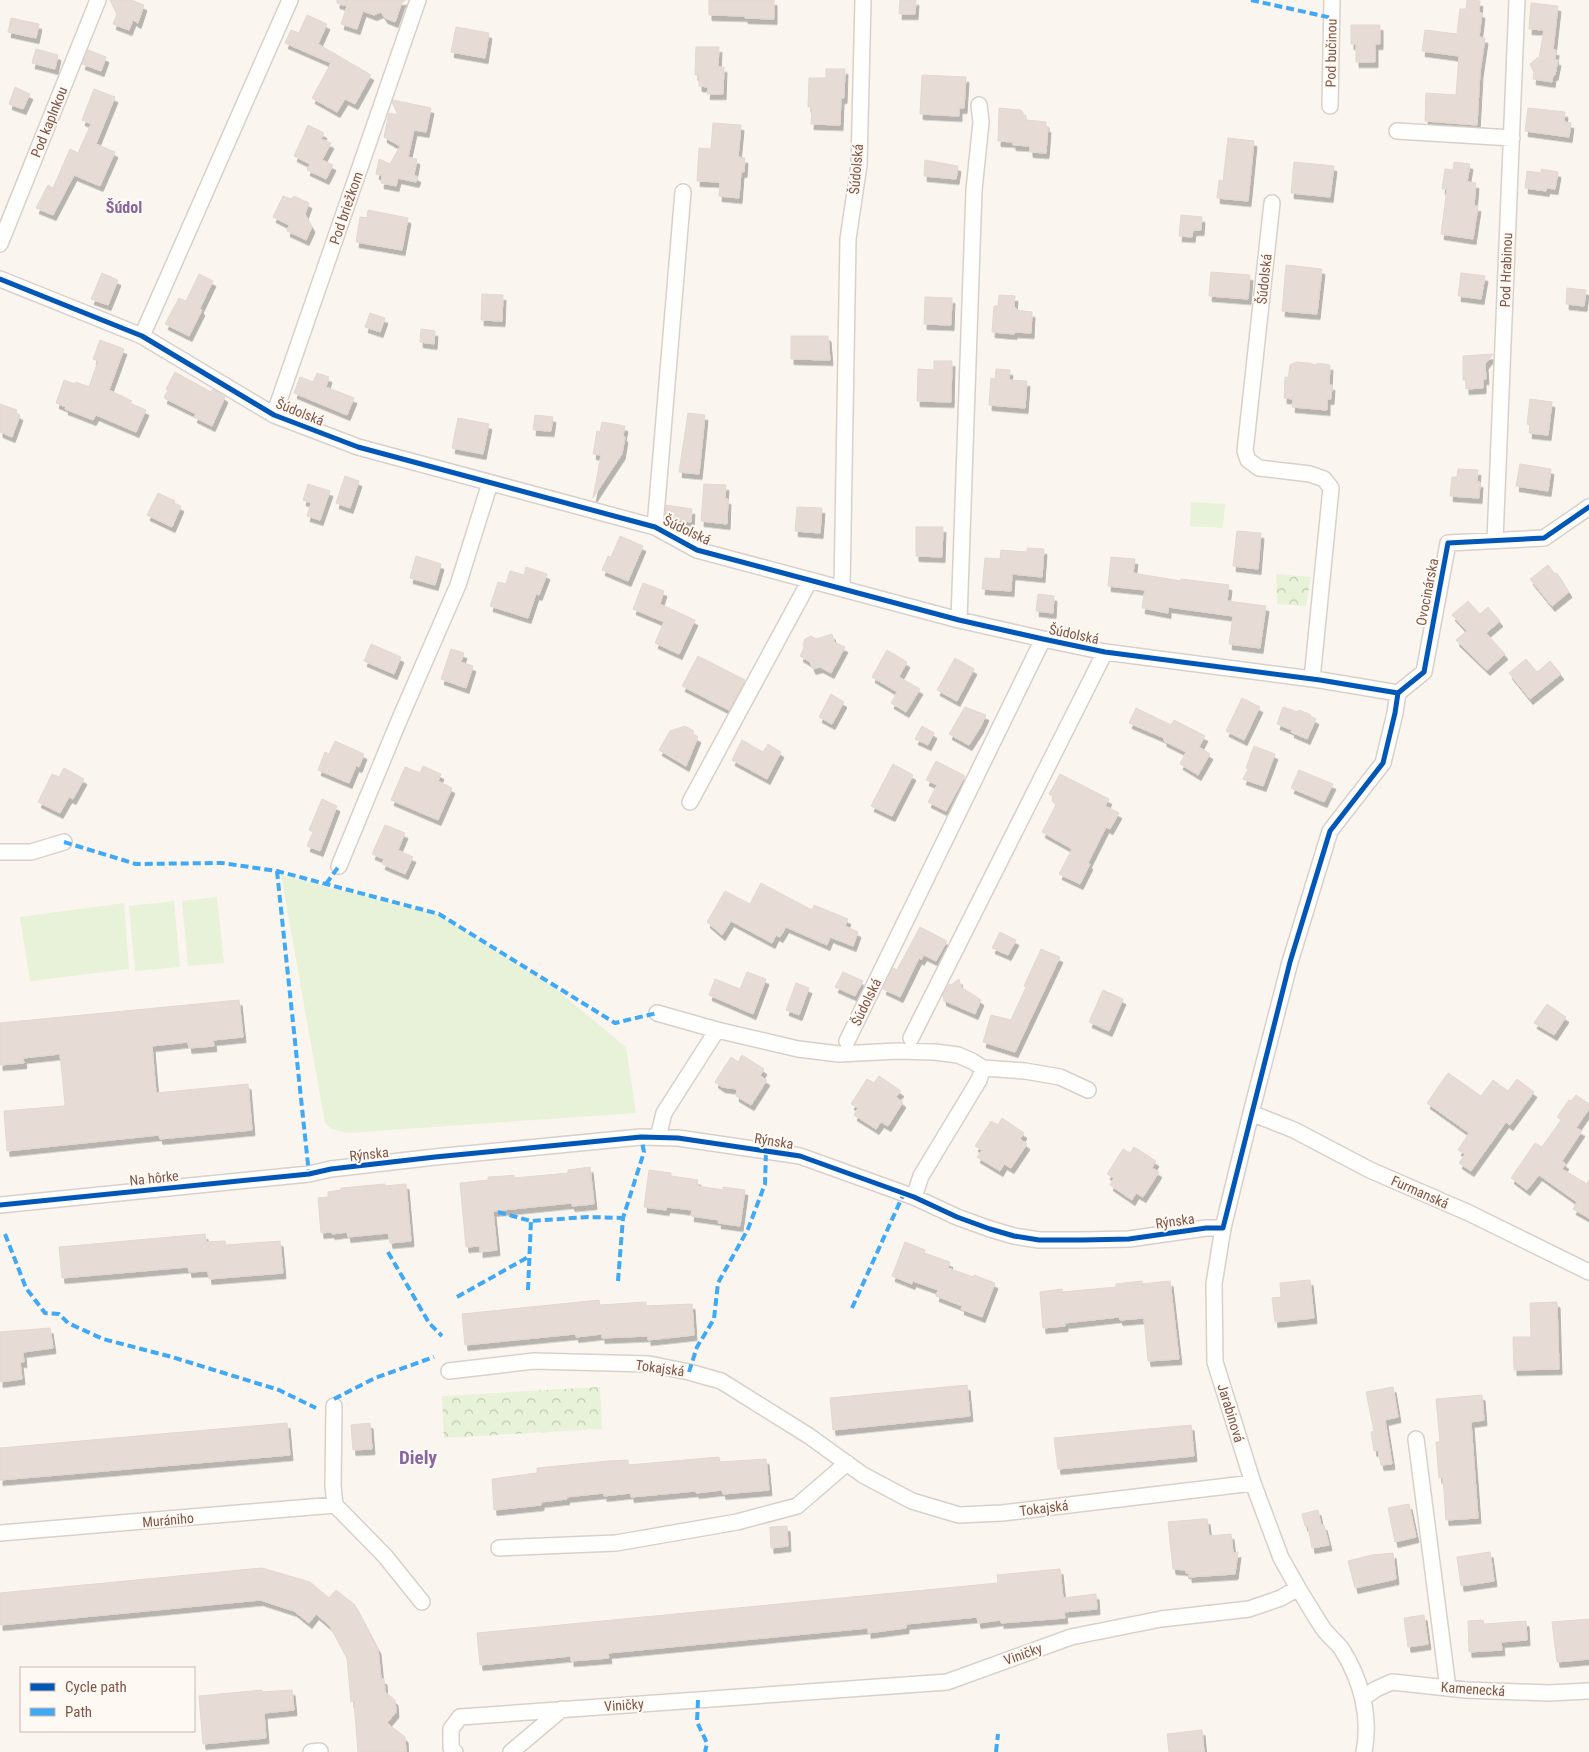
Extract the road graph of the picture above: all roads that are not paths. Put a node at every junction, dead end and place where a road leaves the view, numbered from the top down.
1 (98, 0) edge
2 (290, 0) edge
3 (418, 0) edge
4 (863, 0) edge
5 (1332, 0) edge
6 (1517, 0) edge
7 (979, 105) dead end
8 (1330, 106) dead end
9 (1398, 131) dead end
10 (1512, 138) junction
11 (683, 192) dead end
12 (1272, 203) dead end
13 (0, 244) edge
14 (0, 279) edge
15 (142, 336) junction
16 (274, 415) junction
17 (490, 483) junction
18 (1589, 507) edge
19 (655, 527) junction
20 (1495, 540) junction
21 (810, 580) junction
22 (842, 588) junction
23 (960, 620) junction
24 (1043, 639) junction
25 (1105, 652) junction
26 (1312, 679) junction
27 (1398, 693) junction
28 (690, 802) dead end
29 (64, 842) dead end
30 (0, 852) edge
31 (340, 866) dead end
32 (657, 1013) dead end
33 (717, 1030) junction
34 (911, 1038) dead end
35 (847, 1041) dead end
36 (983, 1068) junction
37 (1088, 1090) dead end
38 (1251, 1113) junction
39 (658, 1137) junction
40 (309, 1174) joint
41 (914, 1197) junction
42 (0, 1205) edge
43 (1223, 1228) junction
44 (1589, 1272) edge
45 (449, 1371) dead end
46 (334, 1406) dead end
47 (1416, 1439) dead end
48 (846, 1463) junction
49 (1253, 1483) junction
50 (336, 1506) junction
51 (0, 1533) edge
52 (499, 1548) dead end
53 (1298, 1588) junction
54 (422, 1602) dead end
55 (1448, 1688) junction
56 (1589, 1690) edge
57 (1362, 1698) junction
58 (562, 1709) junction
59 (455, 1752) edge
60 (512, 1752) edge
61 (1364, 1752) edge

1 - 13 street, Pod kaplnkou
2 - 15 street
3 - 16 street, Pod briežkom
4 - 22 street, Šúdolská
5 - 8 street, Pod bučinou
6 - 10 street, Pod Hrabinou
7 - 23 street
9 - 10 street
10 - 20 street, Pod Hrabinou
11 - 19 street, Šúdolská
12 - 26 street, Šúdolská
14 - 15 street, Šúdolská
15 - 16 street, Šúdolská
16 - 17 street, Šúdolská
17 - 19 street, Šúdolská
17 - 31 street
18 - 20 street, Ovocinárska
19 - 21 street, Šúdolská
20 - 27 street, Ovocinárska
21 - 22 street, Šúdolská
21 - 28 street
22 - 23 street, Šúdolská
23 - 24 street, Šúdolská
24 - 25 street, Šúdolská
24 - 35 street, Šúdolská
25 - 26 street, Šúdolská
25 - 34 street, Šúdolská
26 - 27 street, Šúdolská
27 - 38 street, Jarabinová
29 - 30 street
32 - 33 street
33 - 36 street
33 - 39 street
36 - 37 street
36 - 41 street
38 - 43 street, Jarabinová
38 - 44 street, Furmanská
39 - 40 street, Rýnska
39 - 41 street, Rýnska
40 - 42 street, Na hôrke
41 - 43 street, Rýnska
43 - 49 street, Jarabinová
45 - 48 street, Tokajská
46 - 50 street
47 - 55 street
48 - 49 street, Tokajská
48 - 52 street
49 - 53 street, Jarabinová
50 - 51 street, Murániho
50 - 54 street
53 - 57 street
53 - 58 street, Viničky
55 - 56 street, Kamenecká
55 - 57 street, Kamenecká
57 - 61 street
58 - 59 street, Viničky
58 - 60 street

